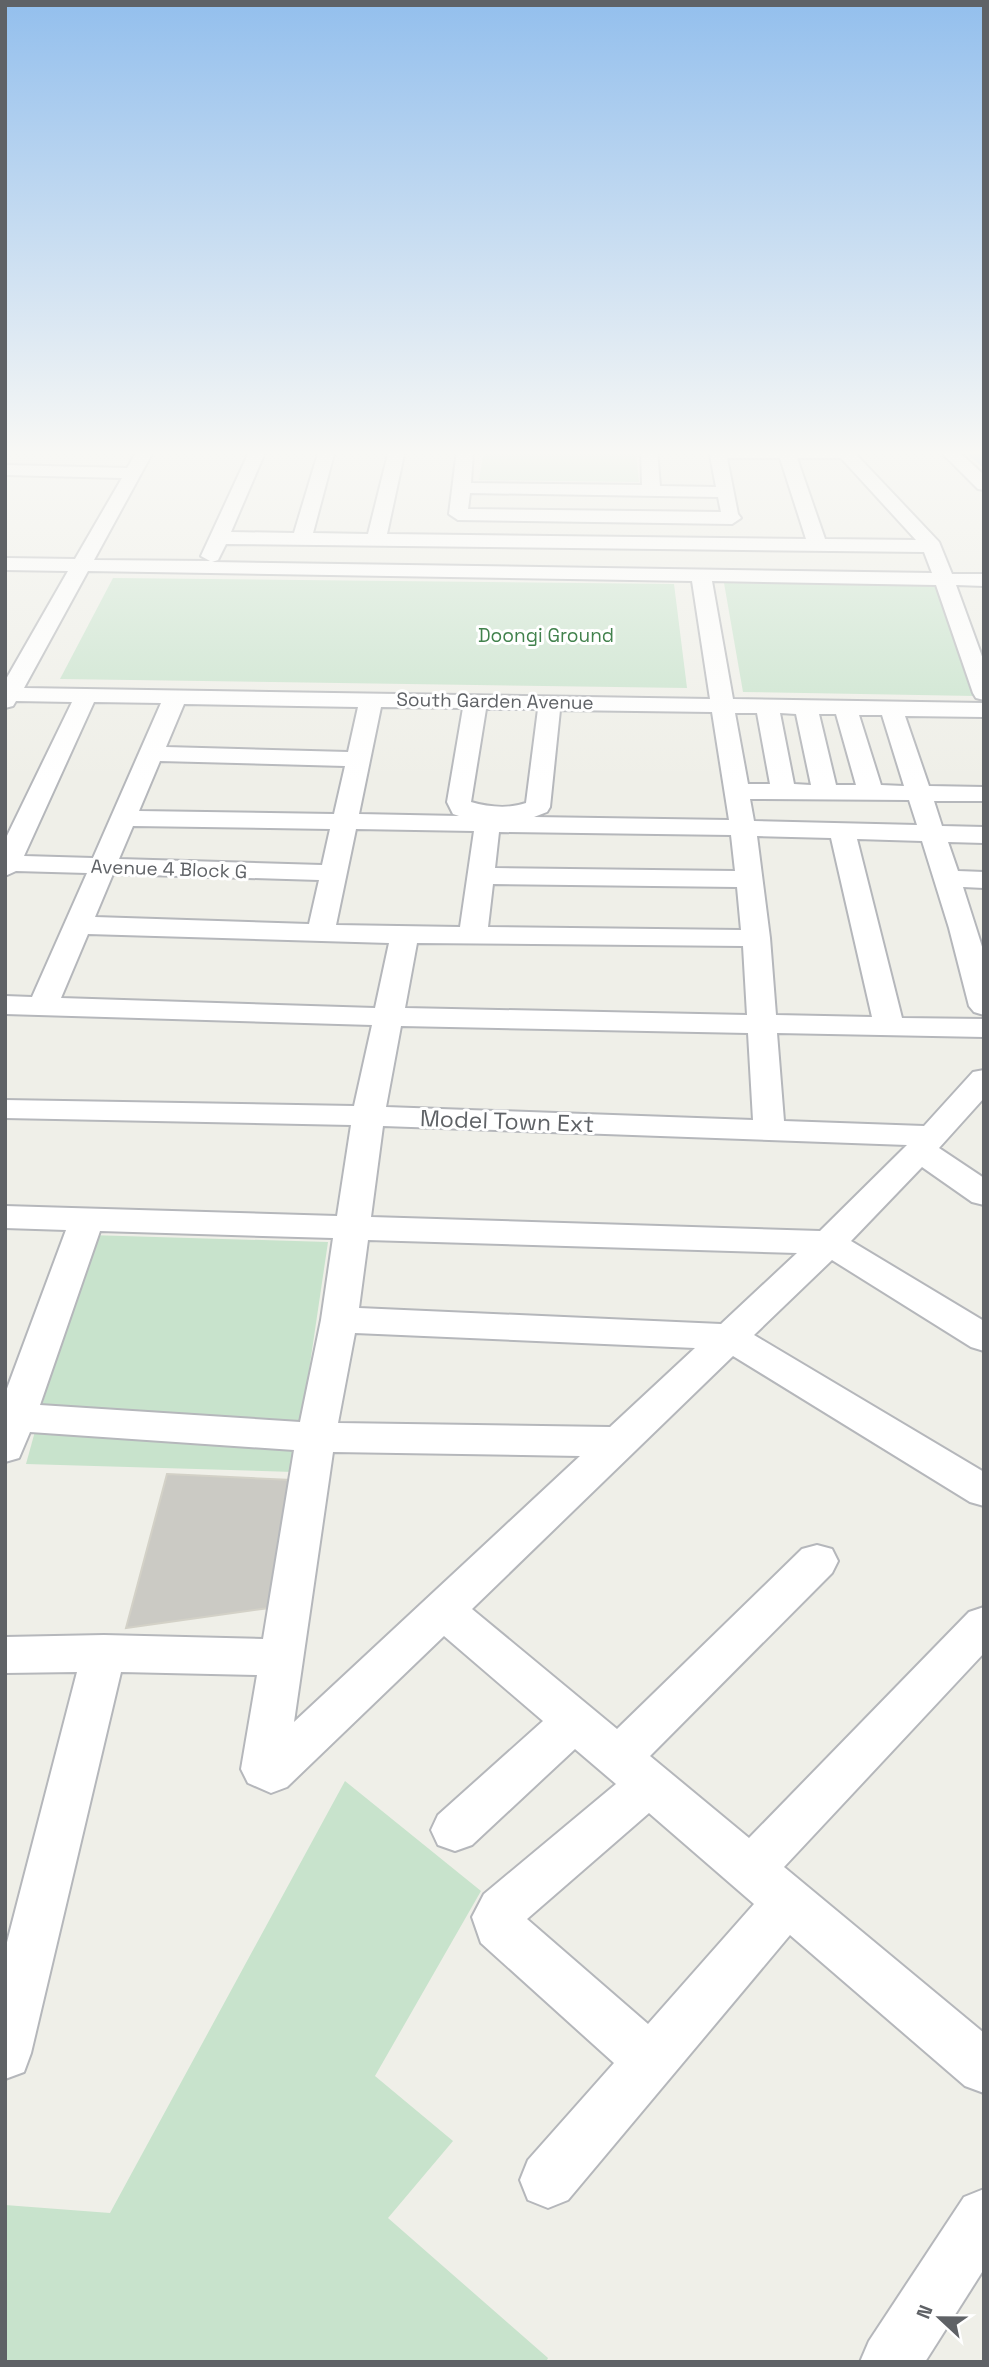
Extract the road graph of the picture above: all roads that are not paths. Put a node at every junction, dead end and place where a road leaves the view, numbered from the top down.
1 (83, 560) edge
2 (209, 560) edge
3 (450, 560) edge
4 (740, 560) edge
5 (938, 560) edge
6 (5, 564) edge
7 (80, 565) junction
8 (206, 568) junction
9 (448, 571) junction
10 (701, 575) junction
11 (742, 576) junction
12 (946, 580) junction
13 (984, 580) edge
14 (984, 692) edge
15 (7, 696) edge
16 (86, 696) junction
17 (176, 698) junction
18 (371, 700) junction
19 (476, 701) junction
20 (550, 702) junction
21 (720, 704) junction
22 (767, 705) junction
23 (806, 706) junction
24 (845, 706) junction
25 (891, 708) junction
26 (984, 709) edge
27 (152, 754) junction
28 (358, 759) junction
29 (737, 791) junction
30 (783, 791) junction
31 (825, 792) junction
32 (871, 793) junction
33 (918, 794) junction
34 (984, 794) edge
35 (125, 818) junction
36 (489, 819) junction
37 (345, 823) junction
38 (743, 828) junction
39 (842, 831) junction
40 (931, 834) junction
41 (984, 835) edge
42 (6, 865) edge
43 (103, 868) junction
44 (332, 873) junction
45 (480, 876) junction
46 (748, 879) junction
47 (947, 879) junction
48 (984, 880) edge
49 (79, 925) junction
50 (973, 928) edge
51 (321, 930) junction
52 (405, 935) junction
53 (473, 935) junction
54 (757, 938) junction
55 (5, 1005) edge
56 (43, 1006) junction
57 (984, 1006) edge
58 (387, 1017) junction
59 (763, 1026) junction
60 (889, 1026) junction
61 (984, 1028) edge
62 (984, 1079) edge
63 (5, 1109) edge
64 (368, 1116) junction
65 (769, 1128) junction
66 (926, 1143) junction
67 (984, 1194) edge
68 (5, 1217) edge
69 (87, 1219) junction
70 (351, 1227) junction
71 (830, 1243) junction
72 (339, 1320) junction
73 (729, 1337) junction
74 (984, 1338) edge
75 (11, 1432) edge
76 (316, 1437) junction
77 (620, 1443) junction
78 (984, 1491) edge
79 (817, 1562) dead end
80 (443, 1610) junction
81 (984, 1624) edge
82 (104, 1653) junction
83 (5, 1655) edge
84 (280, 1658) junction
85 (574, 1721) junction
86 (634, 1771) junction
87 (455, 1830) dead end
88 (769, 1886) junction
89 (5, 2053) edge
90 (980, 2056) edge
91 (650, 2062) junction
92 (548, 2179) dead end
93 (984, 2217) edge
94 (890, 2362) edge

1 - 7 street
2 - 8 street
3 - 9 street
4 - 11 street
5 - 12 street
6 - 7 street
7 - 8 street
7 - 15 street
8 - 9 street
9 - 10 street
10 - 11 street
10 - 21 street
11 - 12 street
12 - 13 street
12 - 14 street
15 - 16 street, South Garden Avenue
16 - 17 street, South Garden Avenue
16 - 42 street
17 - 18 street, South Garden Avenue
17 - 27 street
18 - 19 street, South Garden Avenue
18 - 28 street
19 - 20 street, South Garden Avenue
19 - 36 street
20 - 21 street, South Garden Avenue
20 - 36 street
21 - 22 street, South Garden Avenue
21 - 29 street
22 - 23 street, South Garden Avenue
22 - 30 street
23 - 24 street, South Garden Avenue
23 - 31 street
24 - 25 street, South Garden Avenue
24 - 32 street
25 - 26 street, South Garden Avenue
25 - 33 street
27 - 28 street
27 - 35 street
28 - 37 street
29 - 30 street
29 - 38 street
30 - 31 street
31 - 32 street
32 - 33 street
33 - 34 street
33 - 40 street
35 - 37 street
35 - 43 street
36 - 37 street
36 - 38 street
36 - 45 street
37 - 44 street
38 - 39 street
38 - 46 street
39 - 40 street
39 - 60 street
40 - 41 street
40 - 47 street
42 - 43 street, Avenue 4 Block G
43 - 44 street, Avenue 4 Block G
43 - 49 street
44 - 51 street
45 - 46 street
45 - 53 street
46 - 54 street
47 - 48 street
47 - 50 street
49 - 51 street
49 - 56 street
50 - 57 street
51 - 52 street
52 - 53 street
52 - 58 street
53 - 54 street
54 - 59 street
55 - 56 street
56 - 58 street
58 - 59 street
58 - 64 street
59 - 60 street
59 - 65 street
60 - 61 street
62 - 66 street
63 - 64 street, Model Town Ext
64 - 65 street, Model Town Ext
64 - 70 street
65 - 66 street, Model Town Ext
66 - 67 street
66 - 71 street
68 - 69 street
69 - 70 street
69 - 75 street
70 - 71 street
70 - 72 street
71 - 73 street
71 - 74 street
72 - 73 street
72 - 76 street
73 - 77 street
73 - 78 street
75 - 76 street
76 - 77 street
76 - 84 street
77 - 80 street
79 - 86 street
80 - 84 street
80 - 85 street
81 - 88 street
82 - 83 street
82 - 84 street
82 - 89 street
85 - 86 street
85 - 87 street
86 - 88 street
86 - 91 street
88 - 90 street
88 - 91 street
91 - 92 street
93 - 94 street

